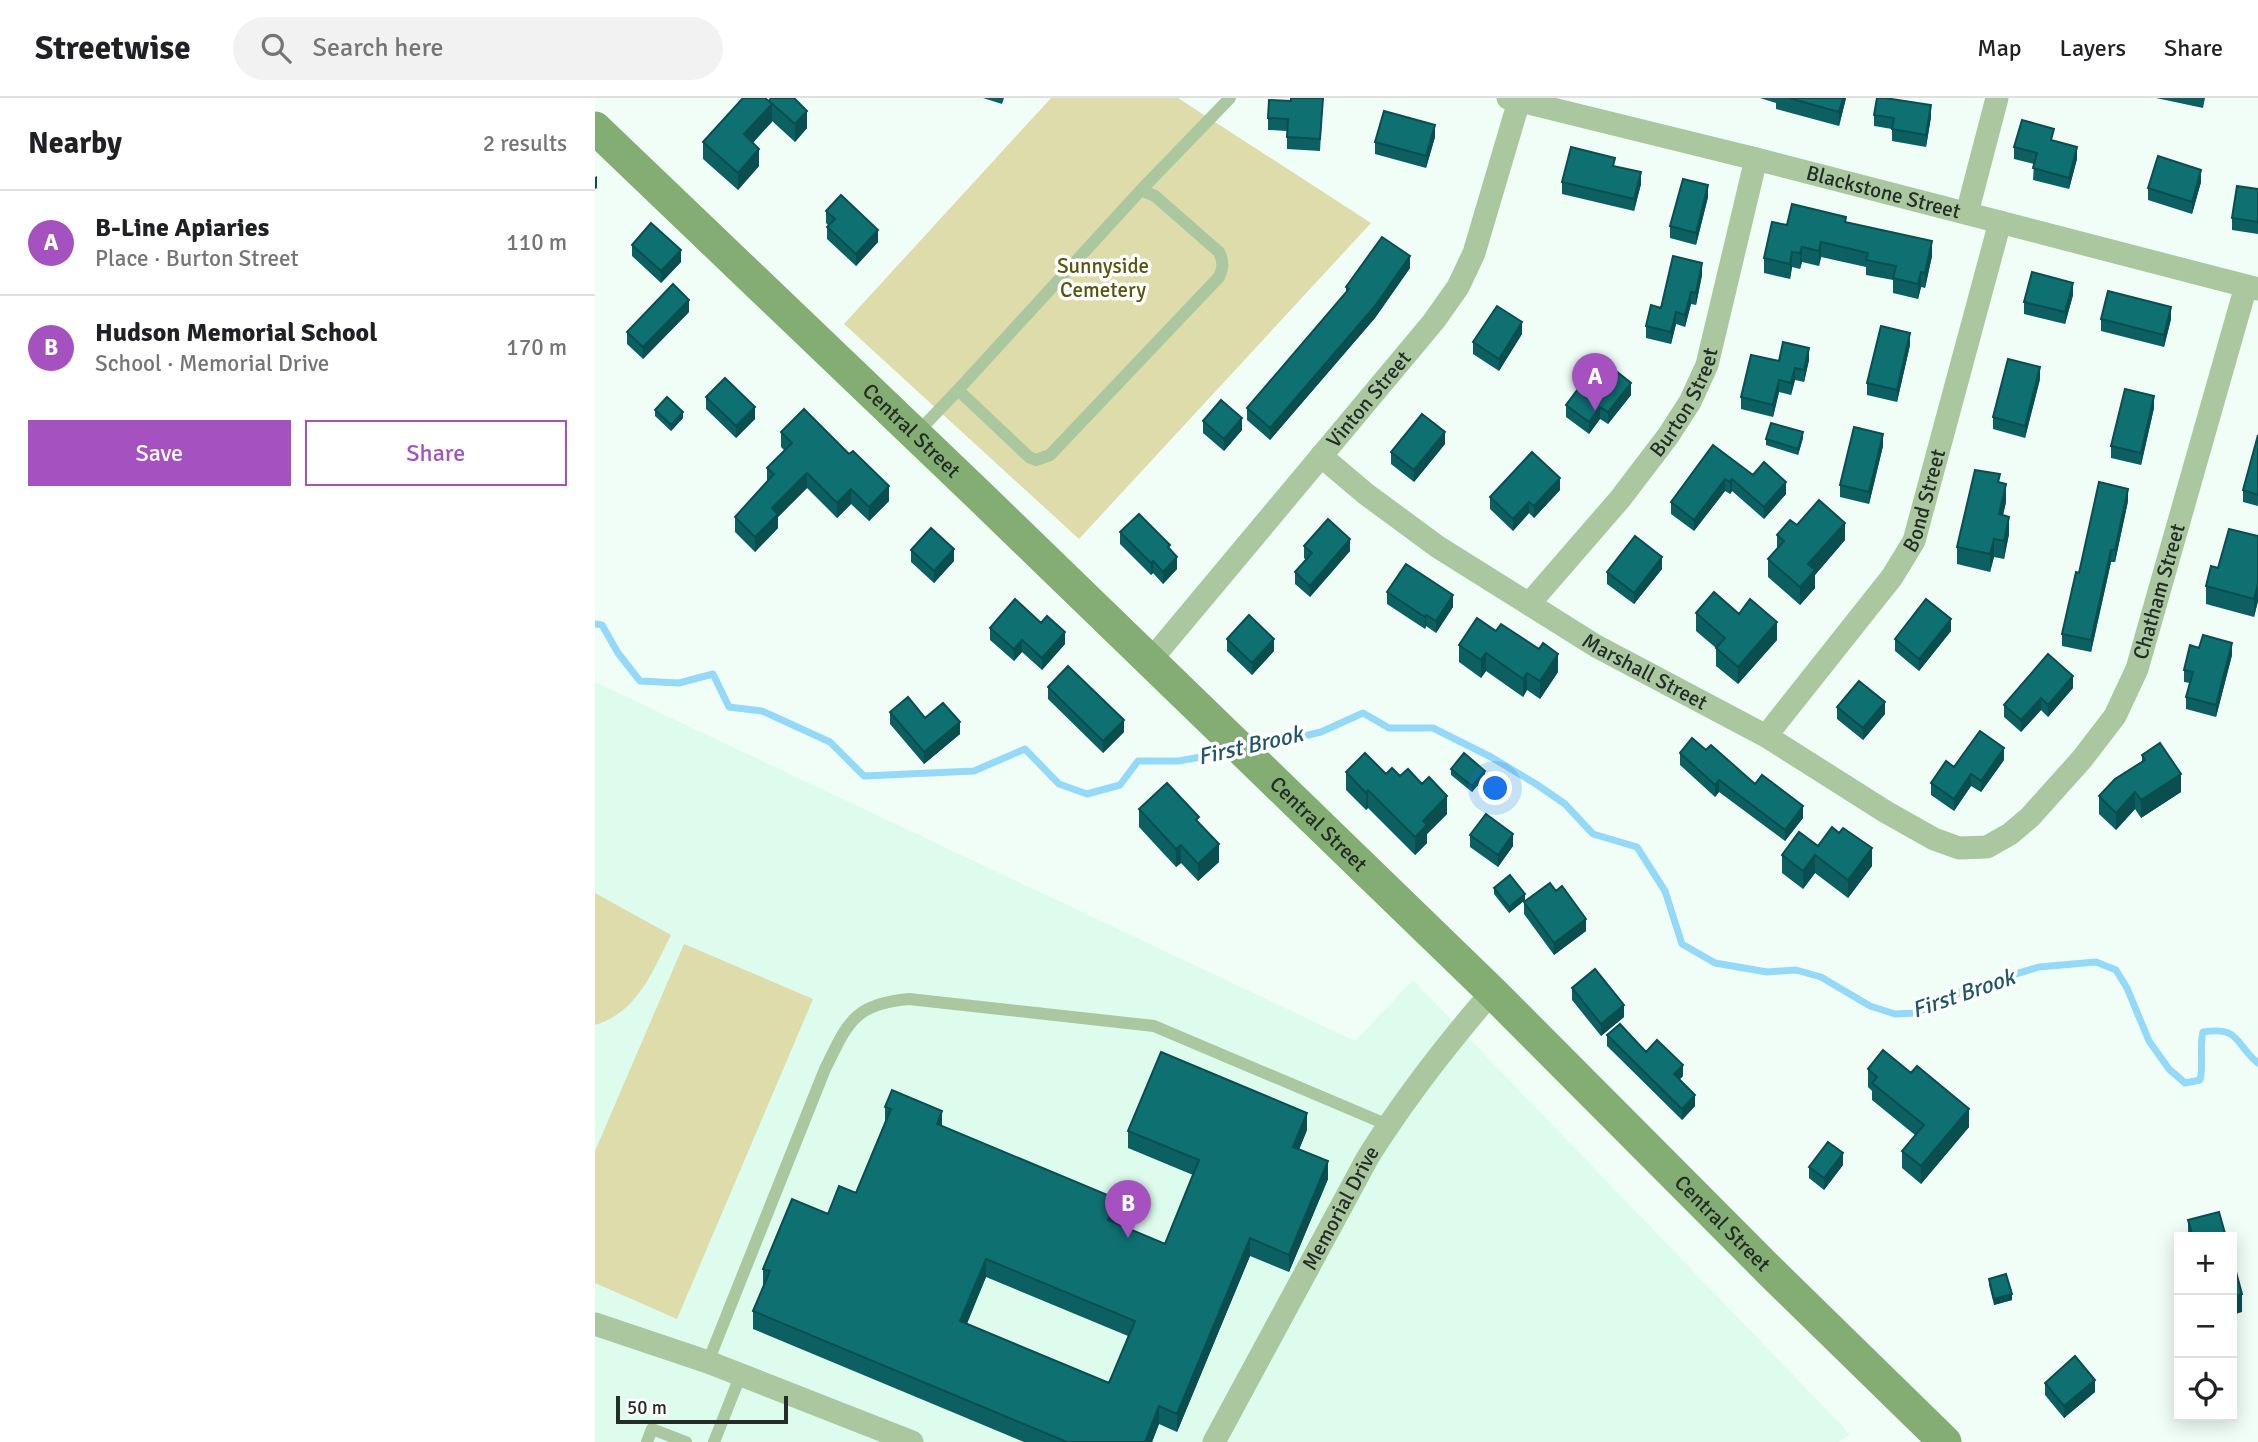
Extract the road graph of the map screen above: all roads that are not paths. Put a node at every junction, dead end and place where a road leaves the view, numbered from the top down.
1 (1230, 98) edge
2 (1997, 98) edge
3 (1514, 99) edge
4 (595, 128) edge
5 (1756, 159) junction
6 (1141, 190) junction
7 (1967, 214) junction
8 (2000, 222) junction
9 (2252, 288) edge
10 (958, 390) junction
11 (916, 434) junction
12 (1321, 456) junction
13 (1529, 604) junction
14 (1150, 661) junction
15 (1766, 736) junction
16 (1987, 847) joint
17 (1492, 992) junction
18 (1388, 1125) junction
19 (595, 1324) edge
20 (708, 1362) junction
21 (741, 1374) junction
22 (647, 1442) edge
23 (686, 1442) edge
24 (714, 1442) edge
25 (912, 1442) edge
26 (1214, 1442) edge
27 (1945, 1442) edge

1 - 6 lane
2 - 7 street
3 - 5 street, Blackstone Street
3 - 12 street, Vinton Street
4 - 11 street, Central Street
5 - 7 street, Blackstone Street
5 - 13 street, Burton Street
6 - 10 lane
6 - 10 lane
7 - 8 street, Blackstone Street
8 - 9 street, Blackstone Street
8 - 15 street, Bond Street
9 - 16 street, Chatham Street
10 - 11 lane
11 - 14 street, Central Street
12 - 13 street, Marshall Street
12 - 14 street, Vinton Street
13 - 15 street, Marshall Street
14 - 17 street, Central Street
15 - 16 street, Marshall Street
17 - 18 street, Memorial Drive
17 - 27 street, Central Street
18 - 20 lane
18 - 26 street, Memorial Drive
19 - 20 street
20 - 21 street
21 - 24 lane
21 - 25 street
22 - 23 lane

